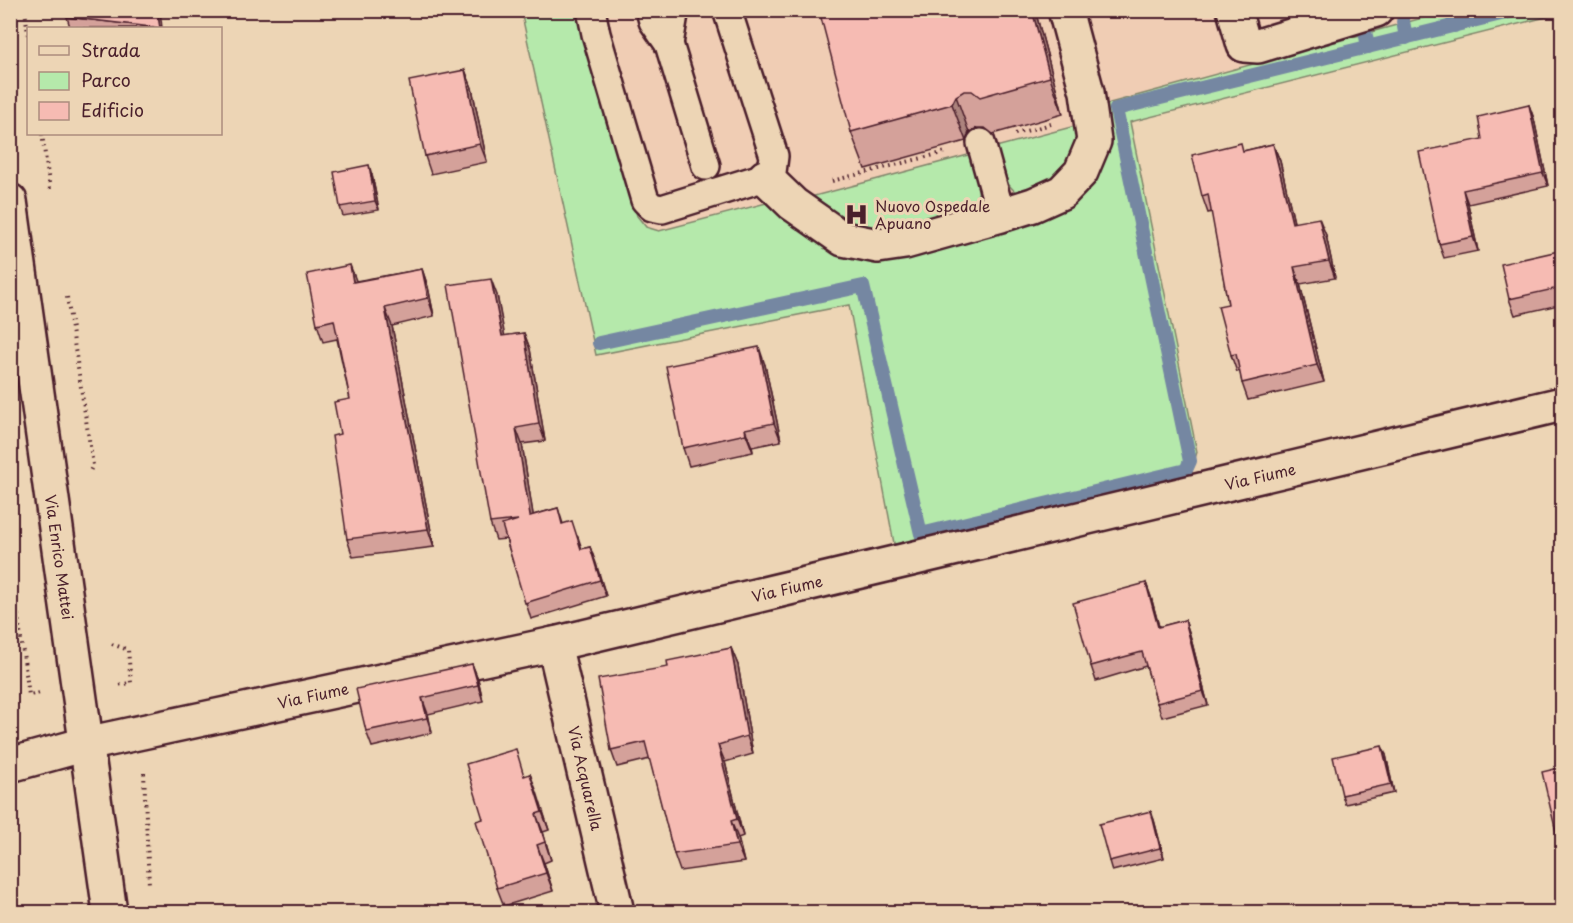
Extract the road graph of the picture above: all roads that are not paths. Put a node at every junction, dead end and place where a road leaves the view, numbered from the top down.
1 (591, 10) edge
2 (650, 10) edge
3 (673, 10) edge
4 (727, 10) edge
5 (1065, 10) edge
6 (1234, 10) edge
7 (1376, 10) edge
8 (669, 44) junction
9 (981, 143) dead end
10 (706, 166) dead end
11 (765, 177) junction
12 (10, 201) edge
13 (1001, 215) junction
14 (1563, 404) edge
15 (554, 644) junction
16 (86, 744) junction
17 (10, 765) edge
18 (110, 912) edge
19 (617, 912) edge

1 - 11 lane
2 - 8 lane
3 - 8 lane
4 - 11 lane
5 - 13 street
6 - 7 street
8 - 10 lane
9 - 13 lane
11 - 13 street
12 - 16 street, Via Enrico Mattei
14 - 15 street, Via Fiume
15 - 16 street, Via Fiume
15 - 19 street, Via Acquarella
16 - 17 street, Via Fiume
16 - 18 street, Via Enrico Mattei

